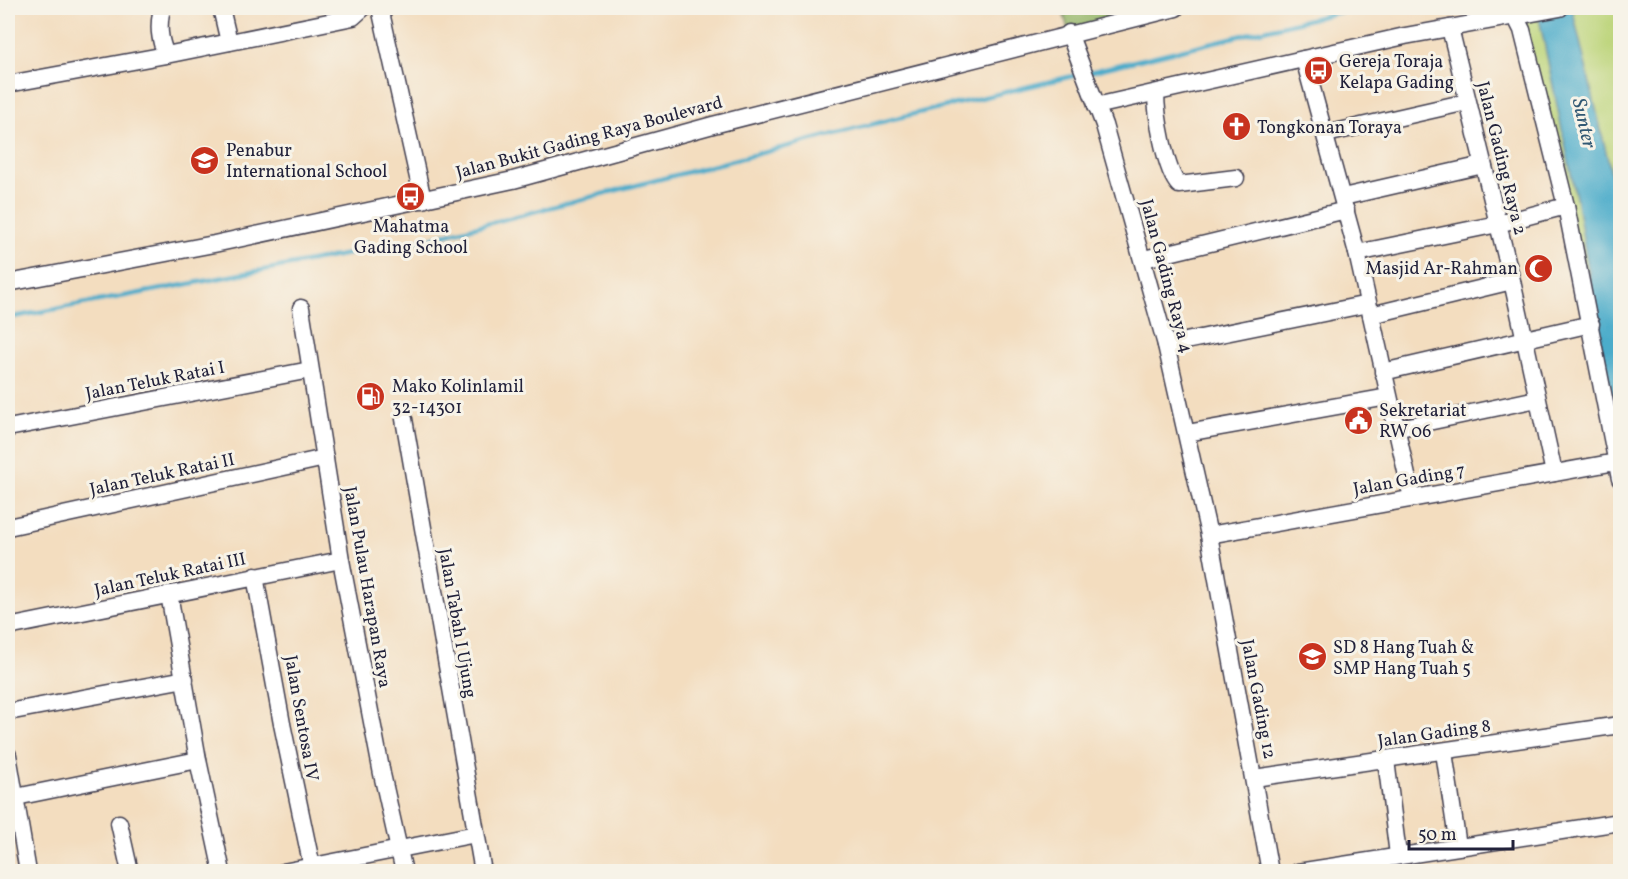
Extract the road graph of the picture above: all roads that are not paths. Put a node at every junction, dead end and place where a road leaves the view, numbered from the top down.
1 (162, 8) edge
2 (221, 8) edge
3 (363, 8) edge
4 (380, 8) edge
5 (1176, 8) edge
6 (1560, 8) edge
7 (1516, 12) edge
8 (1450, 28) junction
9 (1069, 33) junction
10 (229, 42) junction
11 (166, 56) junction
12 (1304, 59) junction
13 (8, 84) edge
14 (1156, 93) junction
15 (1467, 102) junction
16 (1096, 106) junction
17 (1326, 135) junction
18 (1483, 165) junction
19 (1236, 178) dead end
20 (423, 200) junction
21 (1345, 203) junction
22 (1566, 206) junction
23 (1498, 224) junction
24 (1358, 253) junction
25 (1144, 259) junction
26 (1512, 281) junction
27 (8, 283) edge
28 (301, 308) dead end
29 (1370, 310) junction
30 (1591, 324) junction
31 (1526, 341) junction
32 (1166, 345) junction
33 (310, 370) junction
34 (1383, 372) junction
35 (1388, 397) junction
36 (1537, 399) junction
37 (404, 419) dead end
38 (8, 428) edge
39 (1395, 429) junction
40 (1187, 433) junction
41 (325, 458) junction
42 (1618, 470) edge
43 (1554, 473) junction
44 (1412, 498) junction
45 (8, 527) edge
46 (1209, 535) junction
47 (341, 561) junction
48 (255, 576) junction
49 (169, 594) junction
50 (8, 627) edge
51 (184, 679) junction
52 (8, 712) edge
53 (1620, 725) edge
54 (1444, 752) junction
55 (8, 755) edge
56 (198, 760) junction
57 (1386, 760) junction
58 (1254, 778) junction
59 (16, 797) junction
60 (1620, 822) edge
61 (119, 823) dead end
62 (476, 834) junction
63 (1458, 846) junction
64 (400, 849) junction
65 (1398, 855) junction
66 (312, 867) junction
67 (28, 872) edge
68 (130, 872) edge
69 (222, 872) edge
70 (283, 872) edge
71 (404, 872) edge
72 (483, 872) edge
73 (1270, 872) edge
74 (1298, 872) edge

1 - 11 street
2 - 10 street
3 - 10 street
4 - 20 street
5 - 9 street, Jalan Bukit Gading Raya Boulevard
6 - 7 street
7 - 8 street
7 - 22 street
8 - 12 street
8 - 15 street, Jalan Gading Raya 2
9 - 16 street, Jalan Gading Raya 4
9 - 20 street, Jalan Bukit Gading Raya Boulevard
10 - 11 street
11 - 13 street
12 - 14 street
12 - 17 street
14 - 16 street
14 - 19 street
15 - 17 street
15 - 18 street, Jalan Gading Raya 2
16 - 25 street, Jalan Gading Raya 4
17 - 21 street
18 - 21 street
18 - 23 street, Jalan Gading Raya 2
20 - 27 street, Jalan Bukit Gading Raya Boulevard
21 - 24 street
21 - 25 street
22 - 23 street
22 - 30 street
23 - 24 street
23 - 26 street, Jalan Gading Raya 2
24 - 29 street
25 - 32 street, Jalan Gading Raya 4
26 - 29 street
26 - 31 street, Jalan Gading Raya 2
28 - 33 street, Jalan Pulau Harapan Raya
29 - 32 street
29 - 34 street
30 - 31 street
30 - 42 street
31 - 34 street
31 - 36 street, Jalan Gading Raya 2
32 - 40 street, Jalan Gading Raya 4
33 - 38 street, Jalan Teluk Ratai I
33 - 41 street, Jalan Pulau Harapan Raya
34 - 35 street
35 - 39 street
35 - 40 street
36 - 39 street
36 - 43 street, Jalan Gading Raya 2
37 - 62 street, Jalan Tabah I Ujung
39 - 44 street
40 - 46 street, Jalan Gading Raya 4
41 - 45 street, Jalan Teluk Ratai II
41 - 47 street, Jalan Pulau Harapan Raya
42 - 43 street, Jalan Gading 7
43 - 44 street, Jalan Gading 7
44 - 46 street, Jalan Gading 7
46 - 58 street, Jalan Gading 12
47 - 48 street, Jalan Teluk Ratai III
47 - 64 street, Jalan Pulau Harapan Raya
48 - 49 street, Jalan Teluk Ratai III
48 - 66 street, Jalan Sentosa IV
49 - 50 street, Jalan Teluk Ratai III
49 - 51 street
51 - 52 street
51 - 56 street
53 - 54 street, Jalan Gading 8
54 - 57 street, Jalan Gading 8
54 - 63 street
55 - 59 street
56 - 59 street
56 - 69 street
57 - 58 street, Jalan Gading 8
57 - 65 street
58 - 73 street, Jalan Gading 12
59 - 67 street
60 - 63 street
61 - 68 street
62 - 64 street
62 - 72 street, Jalan Tabah I Ujung
63 - 65 street
64 - 66 street
64 - 71 street, Jalan Pulau Harapan Raya
65 - 74 street
66 - 70 street

